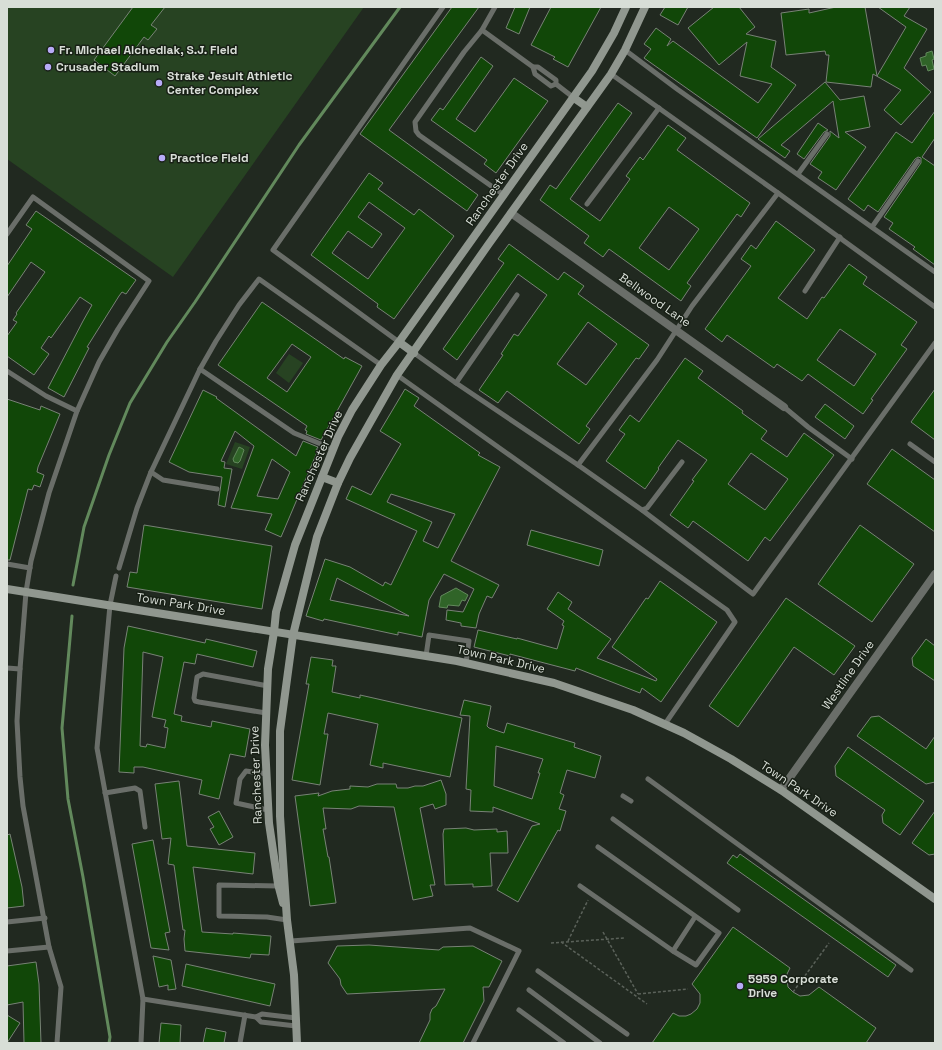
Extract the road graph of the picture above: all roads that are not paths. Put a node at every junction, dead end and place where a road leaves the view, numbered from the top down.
1 (443, 7) edge
2 (495, 7) edge
3 (626, 7) edge
4 (645, 7) edge
5 (482, 30) junction
6 (625, 50) junction
7 (610, 74) junction
8 (574, 98) junction
9 (587, 107) junction
10 (658, 108) junction
11 (827, 134) dead end
12 (918, 161) dead end
13 (798, 174) junction
14 (778, 193) junction
15 (504, 195) junction
16 (587, 204) dead end
17 (511, 213) junction
18 (872, 227) junction
19 (7, 234) edge
20 (475, 236) junction
21 (840, 237) junction
22 (488, 245) junction
23 (935, 272) edge
24 (805, 291) dead end
25 (517, 295) dead end
26 (935, 307) edge
27 (677, 331) junction
28 (399, 342) junction
29 (935, 343) edge
30 (414, 352) junction
31 (382, 365) junction
32 (200, 369) junction
33 (7, 371) edge
34 (397, 375) junction
35 (456, 382) junction
36 (784, 407) joint
37 (77, 411) junction
38 (910, 444) dead end
39 (333, 449) junction
40 (852, 459) junction
41 (682, 462) dead end
42 (935, 462) edge
43 (578, 465) junction
44 (151, 472) junction
45 (322, 477) junction
46 (338, 483) junction
47 (217, 489) dead end
48 (642, 510) junction
49 (7, 564) edge
50 (30, 568) junction
51 (119, 568) dead end
52 (935, 574) edge
53 (116, 576) dead end
54 (7, 589) edge
55 (26, 592) junction
56 (110, 605) junction
57 (274, 632) junction
58 (293, 635) junction
59 (426, 656) junction
60 (466, 663) junction
61 (7, 668) edge
62 (20, 669) junction
63 (268, 686) junction
64 (266, 714) junction
65 (665, 724) junction
66 (267, 778) junction
67 (648, 779) dead end
68 (280, 781) junction
69 (781, 790) junction
70 (105, 793) junction
71 (623, 796) dead end
72 (631, 801) dead end
73 (268, 810) junction
74 (613, 819) dead end
75 (146, 827) dead end
76 (598, 847) dead end
77 (278, 886) junction
78 (580, 886) dead end
79 (935, 899) edge
80 (738, 910) dead end
81 (695, 917) junction
82 (45, 918) junction
83 (287, 920) junction
84 (7, 922) edge
85 (291, 941) junction
86 (49, 947) junction
87 (7, 951) edge
88 (673, 951) junction
89 (911, 970) dead end
90 (538, 971) dead end
91 (529, 990) dead end
92 (143, 999) junction
93 (519, 1010) dead end
94 (245, 1015) junction
95 (296, 1022) junction
96 (627, 1034) dead end
97 (57, 1043) edge
98 (141, 1043) edge
99 (240, 1043) edge
100 (296, 1043) edge
101 (473, 1043) edge
102 (564, 1043) edge
103 (600, 1043) edge

1 - 28 lane
2 - 5 lane
3 - 8 street, Ranchester Drive
4 - 6 street, Ranchester Drive
5 - 8 lane
5 - 15 lane
6 - 7 street, Ranchester Drive
6 - 13 lane
7 - 9 street, Ranchester Drive
7 - 10 lane
8 - 9 street
8 - 15 street, Ranchester Drive
9 - 17 street, Ranchester Drive
10 - 14 lane
10 - 16 lane
11 - 13 lane
12 - 18 lane
13 - 18 lane
14 - 21 lane
14 - 27 lane
15 - 20 street, Ranchester Drive
17 - 22 street, Ranchester Drive
17 - 27 street, Bellwood Lane
18 - 23 lane
19 - 37 lane
20 - 22 street
20 - 28 street, Ranchester Drive
21 - 24 lane
21 - 26 lane
22 - 30 street, Ranchester Drive
25 - 35 lane
27 - 36 street, Bellwood Lane
27 - 43 lane
28 - 30 street
28 - 31 street, Ranchester Drive
29 - 40 lane
30 - 34 street, Ranchester Drive
30 - 35 lane
31 - 32 lane
31 - 39 street, Ranchester Drive
32 - 39 lane
32 - 44 lane
33 - 37 lane
34 - 46 street, Ranchester Drive
34 - 65 lane
35 - 43 lane
36 - 40 lane
37 - 50 lane
38 - 42 lane
39 - 45 street, Ranchester Drive
40 - 48 lane
41 - 48 lane
43 - 48 lane
44 - 47 lane
44 - 51 lane
45 - 46 street
45 - 57 street, Ranchester Drive
46 - 58 street, Ranchester Drive
49 - 50 lane
50 - 55 lane
52 - 69 street, Westline Drive
53 - 56 lane
54 - 55 street, Town Park Drive
55 - 56 street, Town Park Drive
55 - 62 lane
56 - 57 street, Town Park Drive
56 - 70 lane
57 - 58 street, Town Park Drive
57 - 63 street, Ranchester Drive
58 - 59 street, Town Park Drive
58 - 68 street, Ranchester Drive
59 - 60 street, Town Park Drive
59 - 60 lane
60 - 65 street, Town Park Drive
61 - 62 lane
62 - 82 lane
63 - 64 street, Ranchester Drive
63 - 64 lane
64 - 66 street, Ranchester Drive
65 - 69 street, Town Park Drive
66 - 68 street
66 - 73 street, Ranchester Drive
66 - 73 lane
67 - 89 lane
68 - 83 street, Ranchester Drive
69 - 79 street, Town Park Drive
70 - 75 lane
70 - 92 lane
71 - 72 lane
73 - 77 street, Ranchester Drive
74 - 80 lane
76 - 81 lane
77 - 83 street, Ranchester Drive
77 - 83 lane
78 - 88 lane
81 - 88 lane
81 - 88 lane
82 - 84 lane
82 - 86 lane
83 - 85 street, Ranchester Drive
85 - 95 street, Ranchester Drive
85 - 101 lane
86 - 87 lane
86 - 97 lane
90 - 96 lane
91 - 103 lane
92 - 94 lane
92 - 98 lane
93 - 102 lane
94 - 95 lane
94 - 99 lane
95 - 100 street, Ranchester Drive

